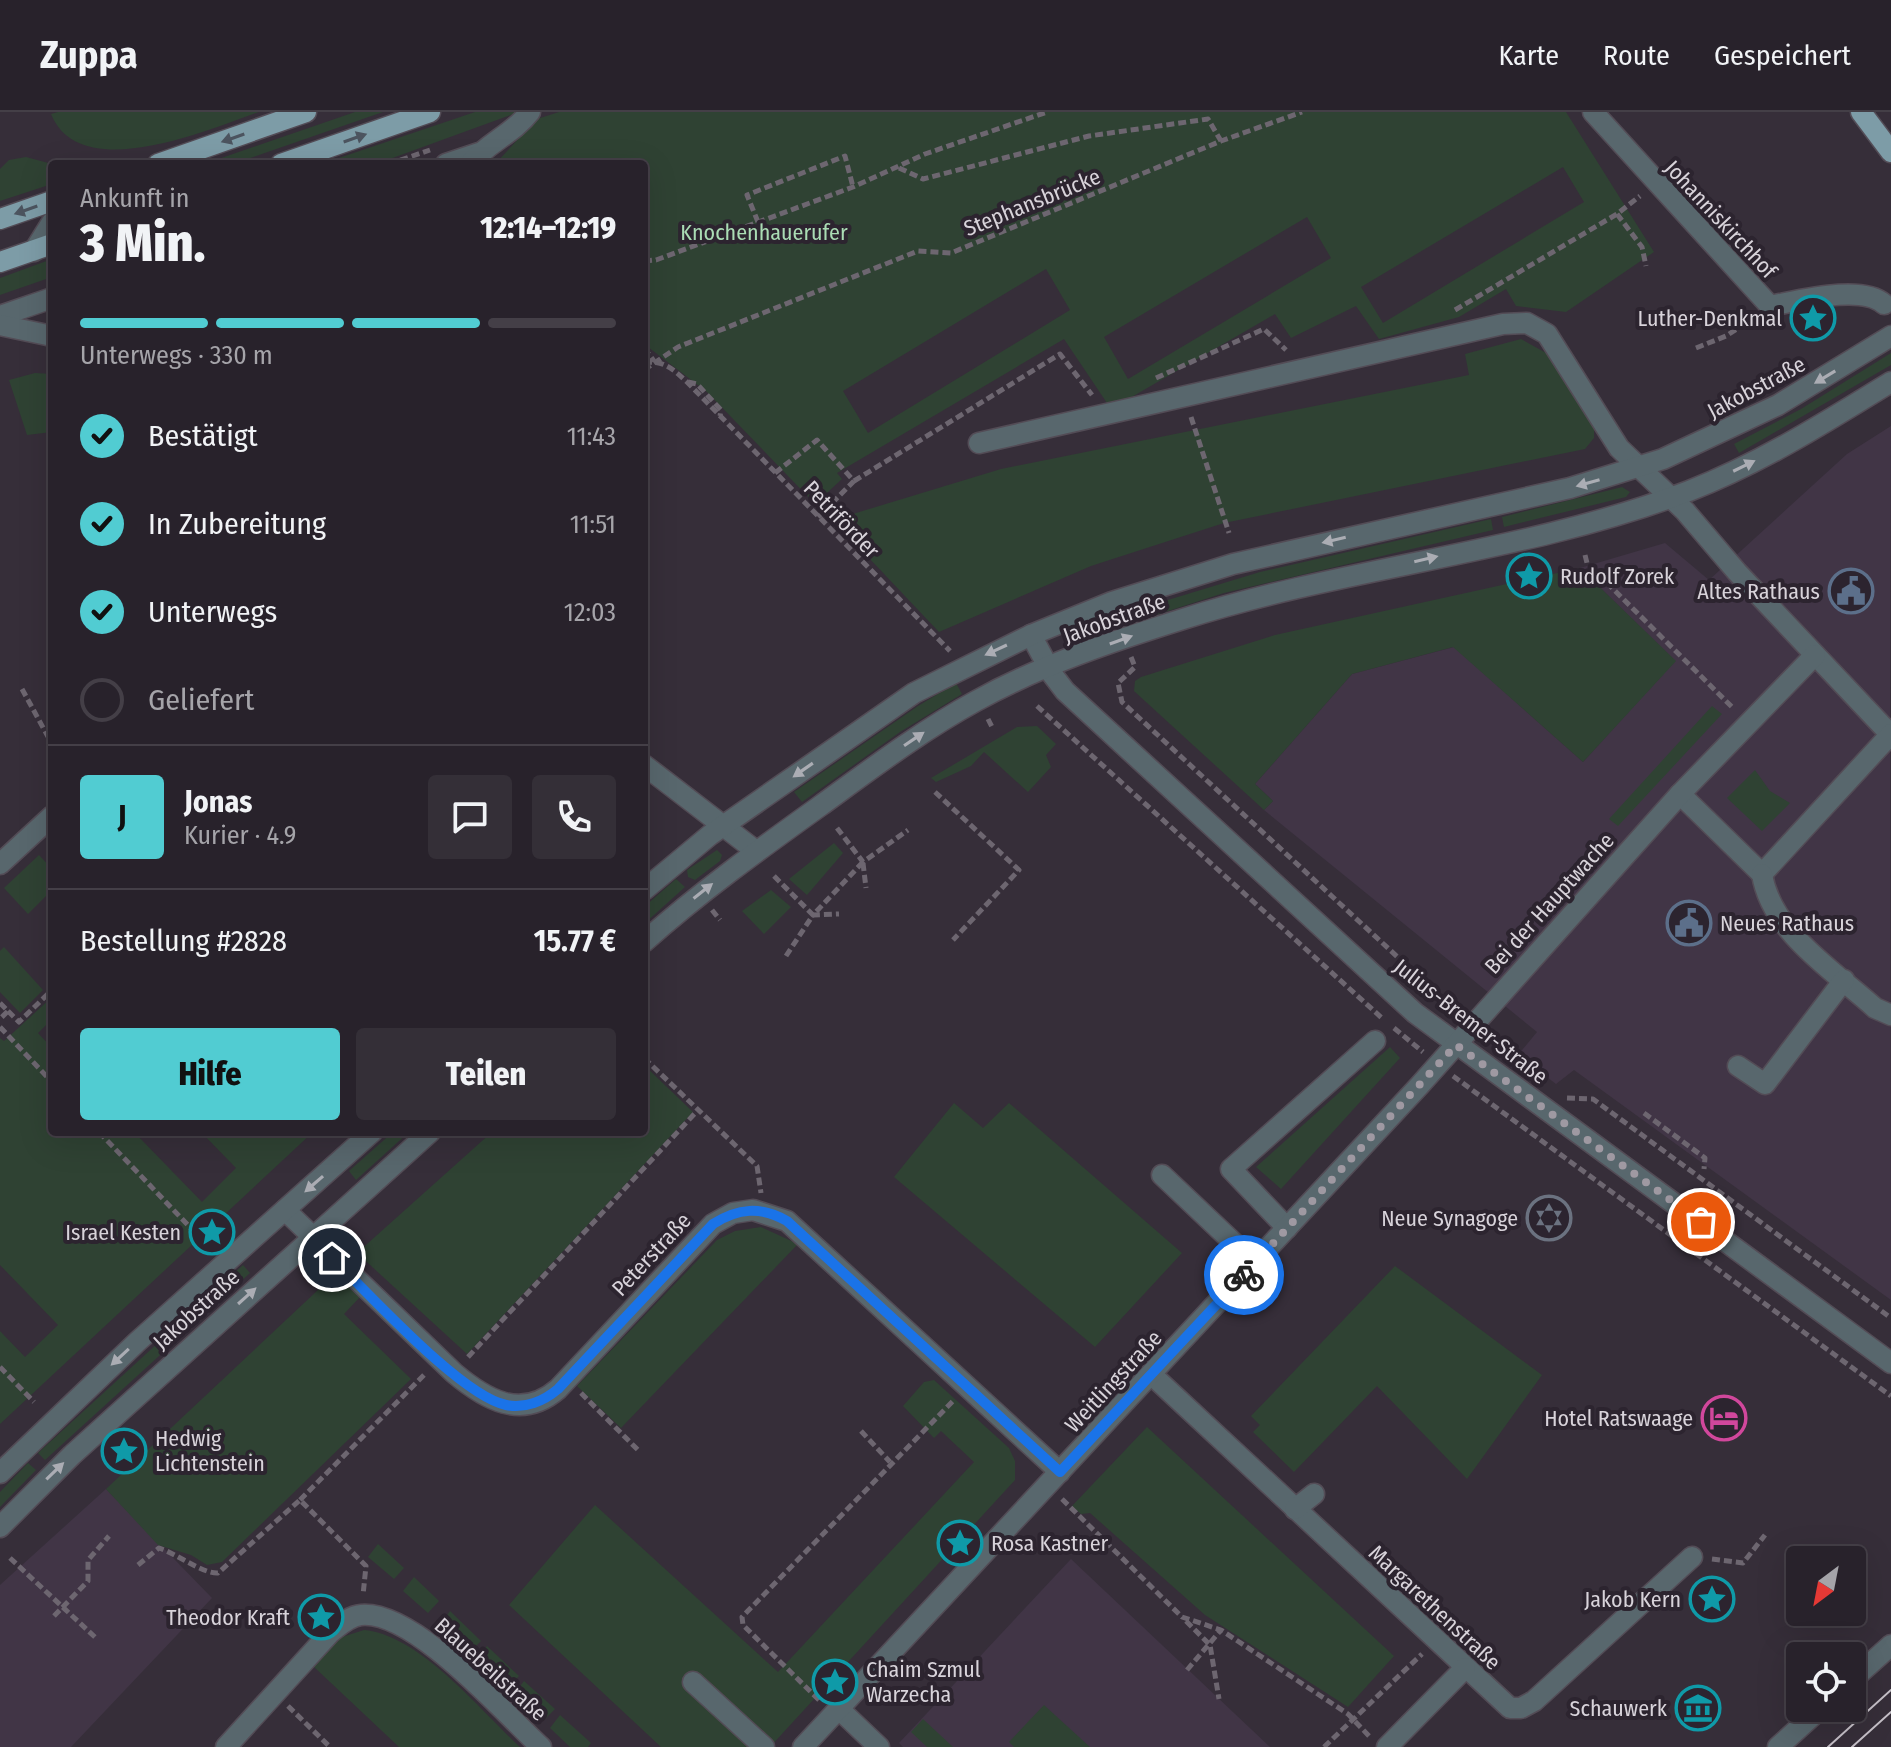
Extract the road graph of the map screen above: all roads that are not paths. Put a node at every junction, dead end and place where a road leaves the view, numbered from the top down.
1 (306, 112) edge
2 (430, 112) edge
3 (530, 112) edge
4 (1593, 112) edge
5 (1861, 112) edge
6 (1891, 152) edge
7 (474, 158) edge
8 (169, 160) edge
9 (292, 160) edge
10 (48, 202) edge
11 (0, 219) edge
12 (43, 247) edge
13 (0, 262) edge
14 (48, 299) edge
15 (1884, 304) dead end
16 (0, 316) edge
17 (0, 325) edge
18 (48, 335) edge
19 (1891, 336) edge
20 (1891, 382) edge
21 (979, 443) dead end
22 (1637, 467) junction
23 (1672, 497) junction
24 (1031, 635) junction
25 (1815, 655) junction
26 (1048, 668) junction
27 (1891, 734) edge
28 (648, 768) edge
29 (1680, 794) junction
30 (48, 820) edge
31 (724, 825) junction
32 (756, 851) junction
33 (0, 864) edge
34 (1762, 874) junction
35 (648, 887) edge
36 (648, 938) edge
37 (1844, 980) junction
38 (1891, 1015) edge
39 (1375, 1041) dead end
40 (1456, 1045) junction
41 (1738, 1066) dead end
42 (368, 1136) edge
43 (426, 1136) edge
44 (1162, 1175) dead end
45 (285, 1210) junction
46 (1287, 1228) junction
47 (312, 1239) junction
48 (1255, 1263) junction
49 (1891, 1363) edge
50 (1152, 1375) junction
51 (0, 1473) edge
52 (1054, 1479) junction
53 (1314, 1494) dead end
54 (1295, 1509) junction
55 (0, 1527) edge
56 (1692, 1557) road end
57 (1891, 1645) edge
58 (1866, 1667) edge
59 (1465, 1668) junction
60 (693, 1682) dead end
61 (836, 1712) junction
62 (1806, 1722) edge
63 (226, 1747) edge
64 (541, 1747) edge
65 (764, 1747) edge
66 (803, 1747) edge
67 (879, 1747) edge
68 (1387, 1747) edge
69 (1778, 1747) edge

1 -> 8 main road
9 -> 2 main road
3 - 7 street
4 - 15 street, Johanniskirchhof
5 - 6 main road
10 -> 11 main road
12 - 13 main road
14 - 16 street
17 - 18 street
19 -> 22 street, Jakobstraße
23 -> 20 street, Jakobstraße
21 - 22 street
22 - 23 street
22 -> 24 street, Jakobstraße
23 - 25 street
26 -> 23 street, Jakobstraße
24 - 26 street, Julius-Bremer-Straße
24 -> 31 street, Jakobstraße
25 - 27 street
25 - 29 street, Bei der Hauptwache
32 -> 26 street, Jakobstraße
26 - 40 street, Julius-Bremer-Straße
27 - 34 street
28 - 31 street
29 - 34 street
29 - 40 street, Bei der Hauptwache
30 - 33 street
31 - 32 street
31 - 35 street, Jakobstraße
36 -> 32 street, Jakobstraße
34 - 37 street
37 - 38 street
37 - 41 street
39 - 46 street
40 - 46 street, Weitlingstraße
40 - 49 street, Julius-Bremer-Straße
42 -> 45 street, Jakobstraße
43 - 47 street, Jakobstraße
44 - 48 street
45 - 47 street, Peterstraße
45 -> 51 street, Jakobstraße
46 - 48 street, Weitlingstraße
47 - 52 street, Peterstraße
55 -> 47 street, Jakobstraße
48 - 50 street, Weitlingstraße
50 - 52 street, Weitlingstraße
50 - 54 street, Margarethenstraße
52 - 61 street, Weitlingstraße
53 - 54 street
54 - 59 street, Margarethenstraße
56 - 59 street, Margarethenstraße
57 - 58 street
59 - 68 street
60 - 65 street
61 - 66 street, Weitlingstraße
61 - 67 street
62 - 69 street
63 - 64 street, Blauebeilstraße

